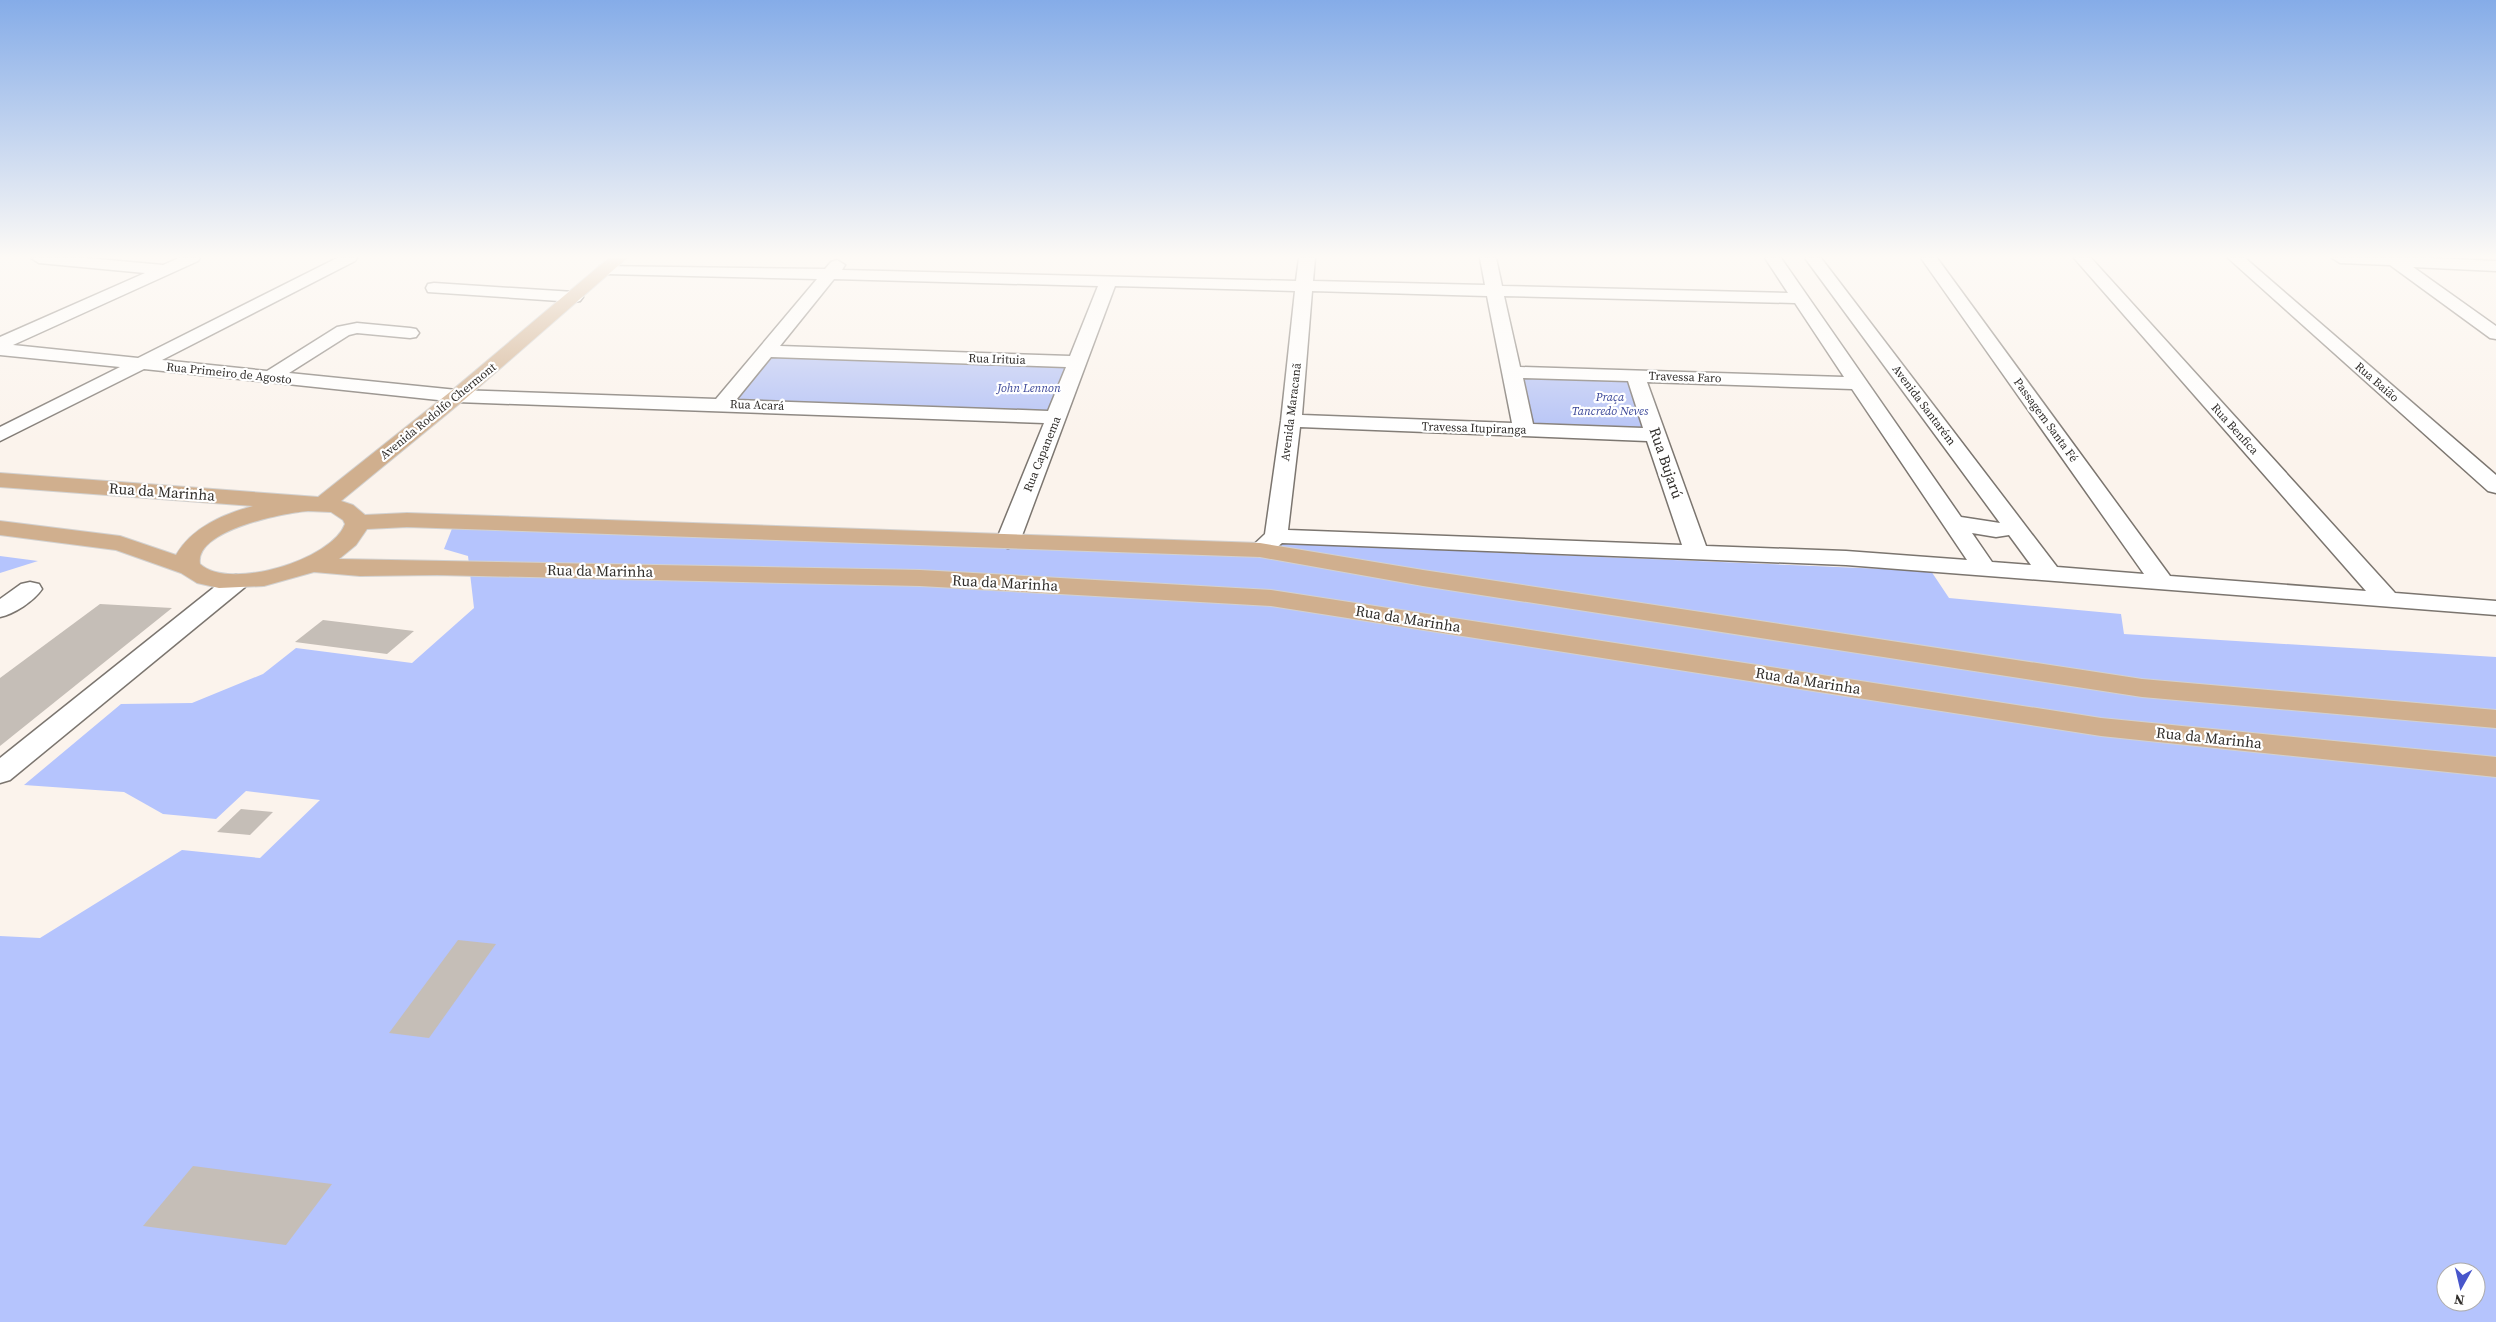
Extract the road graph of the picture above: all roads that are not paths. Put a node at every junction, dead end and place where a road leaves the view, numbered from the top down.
1 (54, 320) edge
2 (224, 320) edge
3 (547, 320) edge
4 (792, 320) edge
5 (1094, 320) edge
6 (1302, 320) edge
7 (1501, 320) edge
8 (1814, 320) edge
9 (1860, 320) edge
10 (1973, 320) edge
11 (2137, 320) edge
12 (2306, 320) edge
13 (2476, 320) edge
14 (410, 333) dead end
15 (2496, 334) edge
16 (0, 344) edge
17 (0, 349) edge
18 (766, 351) junction
19 (1078, 362) junction
20 (135, 364) junction
21 (1512, 372) junction
22 (1635, 375) junction
23 (270, 377) junction
24 (1858, 383) junction
25 (458, 396) junction
26 (723, 403) junction
27 (1057, 417) junction
28 (1291, 421) junction
29 (1524, 430) junction
30 (0, 434) edge
31 (1657, 435) junction
32 (0, 480) edge
33 (2496, 486) edge
34 (323, 504) junction
35 (356, 522) junction
36 (1953, 523) junction
37 (2016, 527) junction
38 (0, 528) edge
39 (1008, 541) junction
40 (1268, 543) junction
41 (1696, 551) junction
42 (312, 564) junction
43 (189, 568) junction
44 (1985, 569) junction
45 (2051, 575) junction
46 (236, 582) junction
47 (2163, 583) junction
48 (30, 589) dead end
49 (2388, 600) junction
50 (2496, 608) edge
51 (0, 610) edge
52 (2496, 719) edge
53 (2496, 767) edge
54 (0, 773) edge

1 - 16 street
2 - 20 street
3 - 25 main road, Avenida Rodolfo Chermont
4 - 18 street
5 - 19 street, Rua Capanema
6 - 28 street, Avenida Maracanã
7 - 21 street
8 - 24 street
9 - 37 street, Avenida Santarém
10 - 47 street, Passagem Santa Fé
11 - 49 street, Rua Benfica
12 - 33 street, Rua Baião
13 - 15 street
14 - 23 street
17 - 20 street, Rua Primeiro de Agosto
18 - 19 street, Rua Irituia
18 - 26 street
19 - 27 street, Rua Capanema
20 - 23 street, Rua Primeiro de Agosto
20 - 30 street
21 - 22 street, Travessa Faro
21 - 29 street
22 - 24 street, Travessa Faro
22 - 31 street, Rua Bujarú
23 - 25 street, Rua Primeiro de Agosto
24 - 36 street
25 - 26 street, Rua Acará
25 - 34 main road, Avenida Rodolfo Chermont
26 - 27 street, Rua Acará
27 - 39 street, Rua Capanema
28 - 29 street, Travessa Itupiranga
28 - 40 street, Avenida Maracanã
29 - 31 street, Travessa Itupiranga
31 - 41 street, Rua Bujarú
32 - 34 main road, Rua da Marinha
34 - 35 main road
34 - 43 main road
35 - 39 main road
35 - 42 main road
36 - 37 street
36 - 44 street
37 - 45 street, Avenida Santarém
38 - 43 main road
39 - 40 main road
40 - 41 street
40 - 52 main road
41 - 44 street
42 - 46 main road
42 - 53 main road, Rua da Marinha
43 - 46 main road
44 - 45 street
45 - 47 street
46 - 54 street
47 - 49 street
48 - 51 street
49 - 50 street

